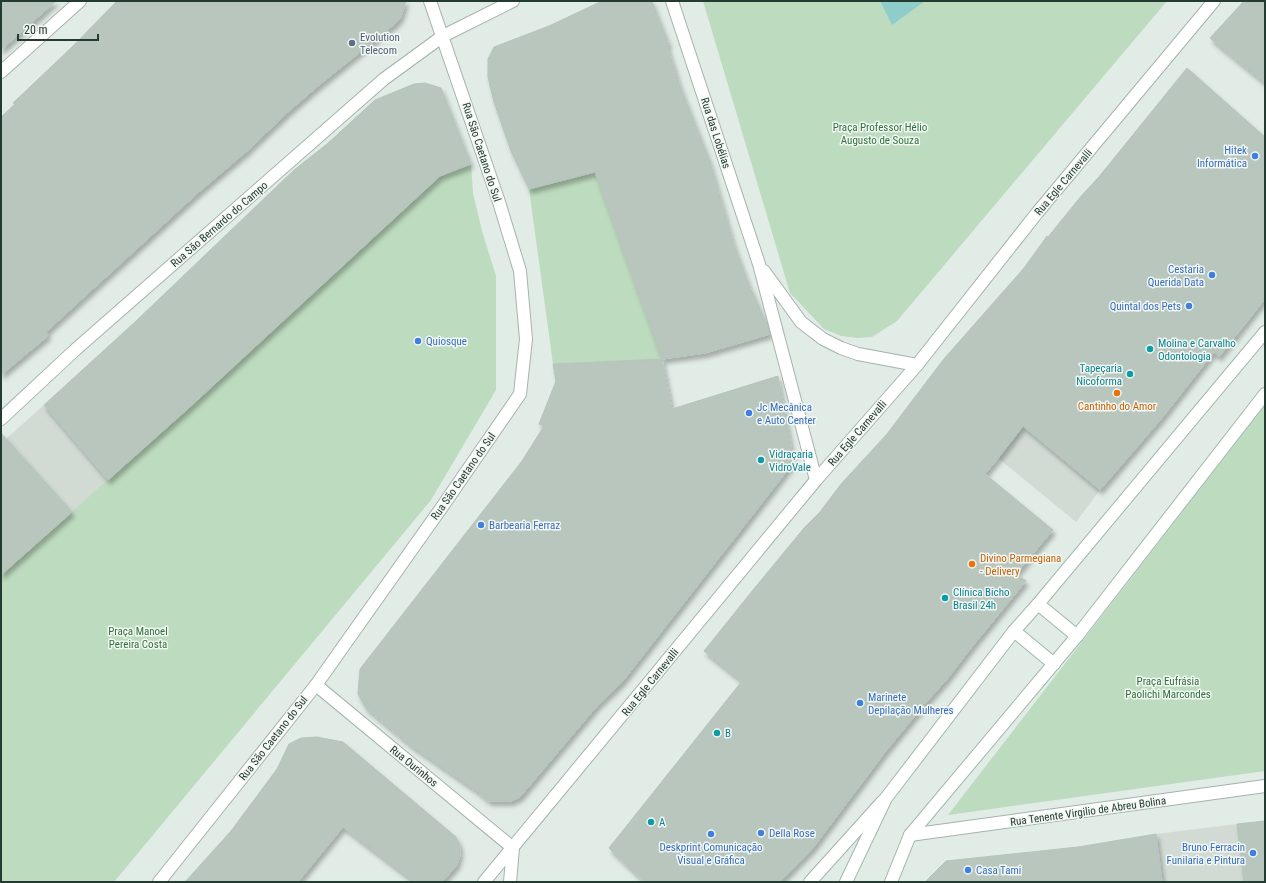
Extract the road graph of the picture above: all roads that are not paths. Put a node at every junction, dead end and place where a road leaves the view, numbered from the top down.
1 (80, 1) edge
2 (430, 1) edge
3 (513, 1) edge
4 (672, 1) edge
5 (1214, 1) edge
6 (443, 36) junction
7 (1, 72) edge
8 (759, 264) junction
9 (1265, 332) edge
10 (917, 365) junction
11 (1265, 394) edge
12 (1, 419) edge
13 (816, 480) junction
14 (1038, 604) junction
15 (1014, 631) junction
16 (1077, 636) junction
17 (1054, 664) junction
18 (316, 685) junction
19 (1265, 786) edge
20 (886, 798) junction
21 (910, 835) junction
22 (513, 848) junction
23 (159, 882) edge
24 (484, 882) edge
25 (510, 882) edge
26 (810, 882) edge
27 (846, 882) edge
28 (891, 882) edge

1 - 7 street
2 - 6 street, Rua São Caetano do Sul
3 - 6 street, Rua São Bernardo do Campo
4 - 8 street, Rua das Lobélias
5 - 10 street, Rua Egle Carnevalli
6 - 12 street, Rua São Bernardo do Campo
6 - 18 street, Rua São Caetano do Sul
8 - 10 street, Rua das Lobélias
8 - 13 street, Rua das Lobélias
9 - 14 street
10 - 13 street, Rua Egle Carnevalli
11 - 16 street
13 - 22 street, Rua Egle Carnevalli
14 - 15 street
14 - 16 street
15 - 17 street
15 - 20 street
16 - 17 street
17 - 21 street
18 - 22 street, Rua Ourinhos
18 - 23 street, Rua São Caetano do Sul
19 - 21 street, Rua Tenente Virgilio de Abreu Bolina
20 - 26 street
20 - 27 street
21 - 28 street
22 - 24 street, Rua Egle Carnevalli
22 - 25 street

